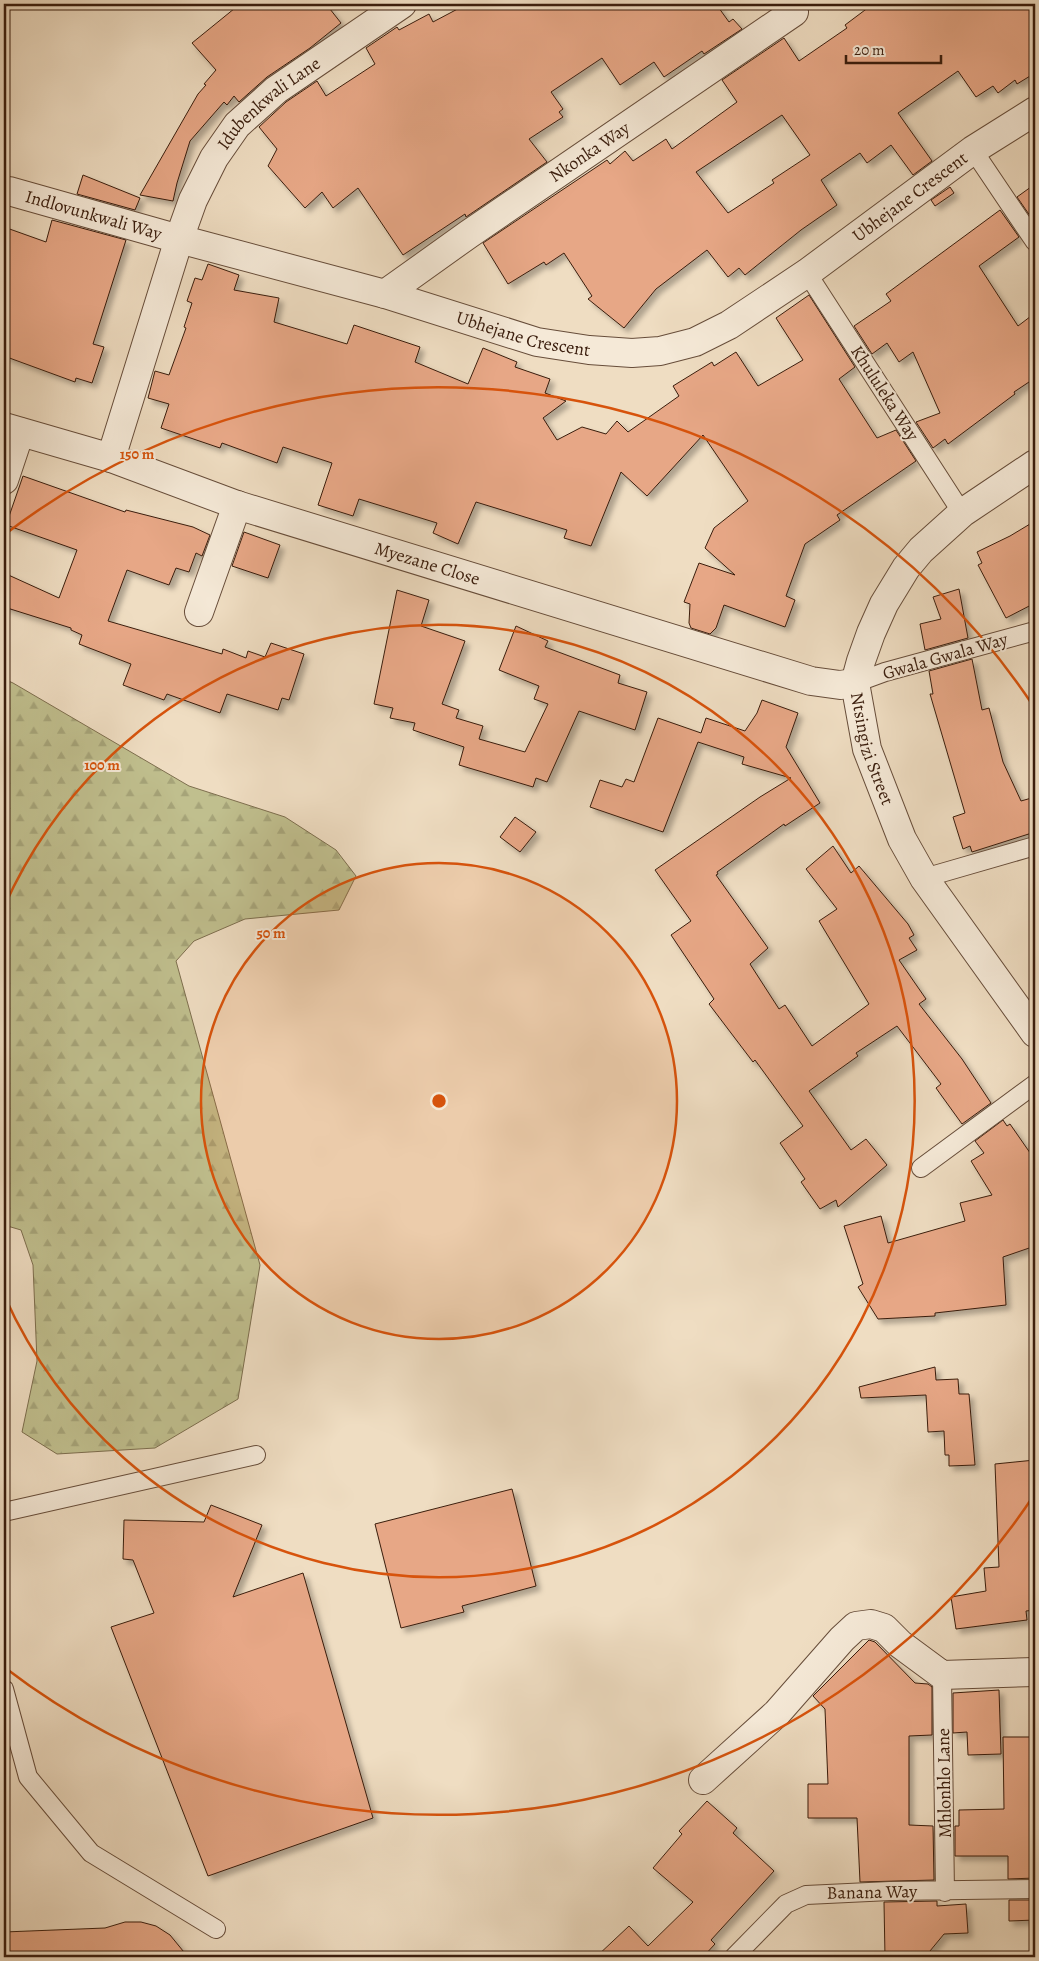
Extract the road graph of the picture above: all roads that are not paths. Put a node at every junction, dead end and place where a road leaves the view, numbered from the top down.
1 (402, 4) edge
2 (791, 8) edge
3 (1035, 111) edge
4 (973, 150) junction
5 (9, 191) dead end
6 (179, 239) junction
7 (1035, 242) edge
8 (807, 273) junction
9 (385, 294) junction
10 (12, 429) edge
11 (111, 458) junction
12 (1035, 464) edge
13 (4, 480) edge
14 (237, 505) junction
15 (962, 513) junction
16 (199, 612) dead end
17 (1035, 631) edge
18 (855, 683) junction
19 (1035, 846) edge
20 (924, 878) junction
21 (1035, 1033) edge
22 (1035, 1084) edge
23 (921, 1168) dead end
24 (256, 1455) dead end
25 (4, 1512) edge
26 (1035, 1672) edge
27 (942, 1675) junction
28 (4, 1688) edge
29 (703, 1780) dead end
30 (1035, 1889) edge
31 (945, 1892) junction
32 (216, 1929) dead end
33 (734, 1957) edge

1 - 6 street, Idubenkwali Lane
2 - 9 street, Nkonka Way
3 - 4 street, Ubhejane Crescent
4 - 7 lane
4 - 8 street, Ubhejane Crescent
5 - 6 street, Indlovunkwali Way
6 - 9 street, Ubhejane Crescent
6 - 11 street
8 - 9 street, Ubhejane Crescent
8 - 15 lane, Khululeka Way
10 - 11 street, Myezane Close
10 - 13 street
11 - 14 street, Myezane Close
12 - 15 street, Ntsingizi Street
14 - 16 street
14 - 18 street, Myezane Close
15 - 18 street, Ntsingizi Street
17 - 18 lane, Gwala Gwala Way
18 - 20 street, Ntsingizi Street
19 - 20 lane
20 - 21 street, Ntsingizi Street
22 - 23 lane
24 - 25 lane
26 - 27 street
27 - 29 street
27 - 31 lane, Mhlonhlo Lane
28 - 32 lane
30 - 31 lane, Banana Way
31 - 33 lane, Banana Way

